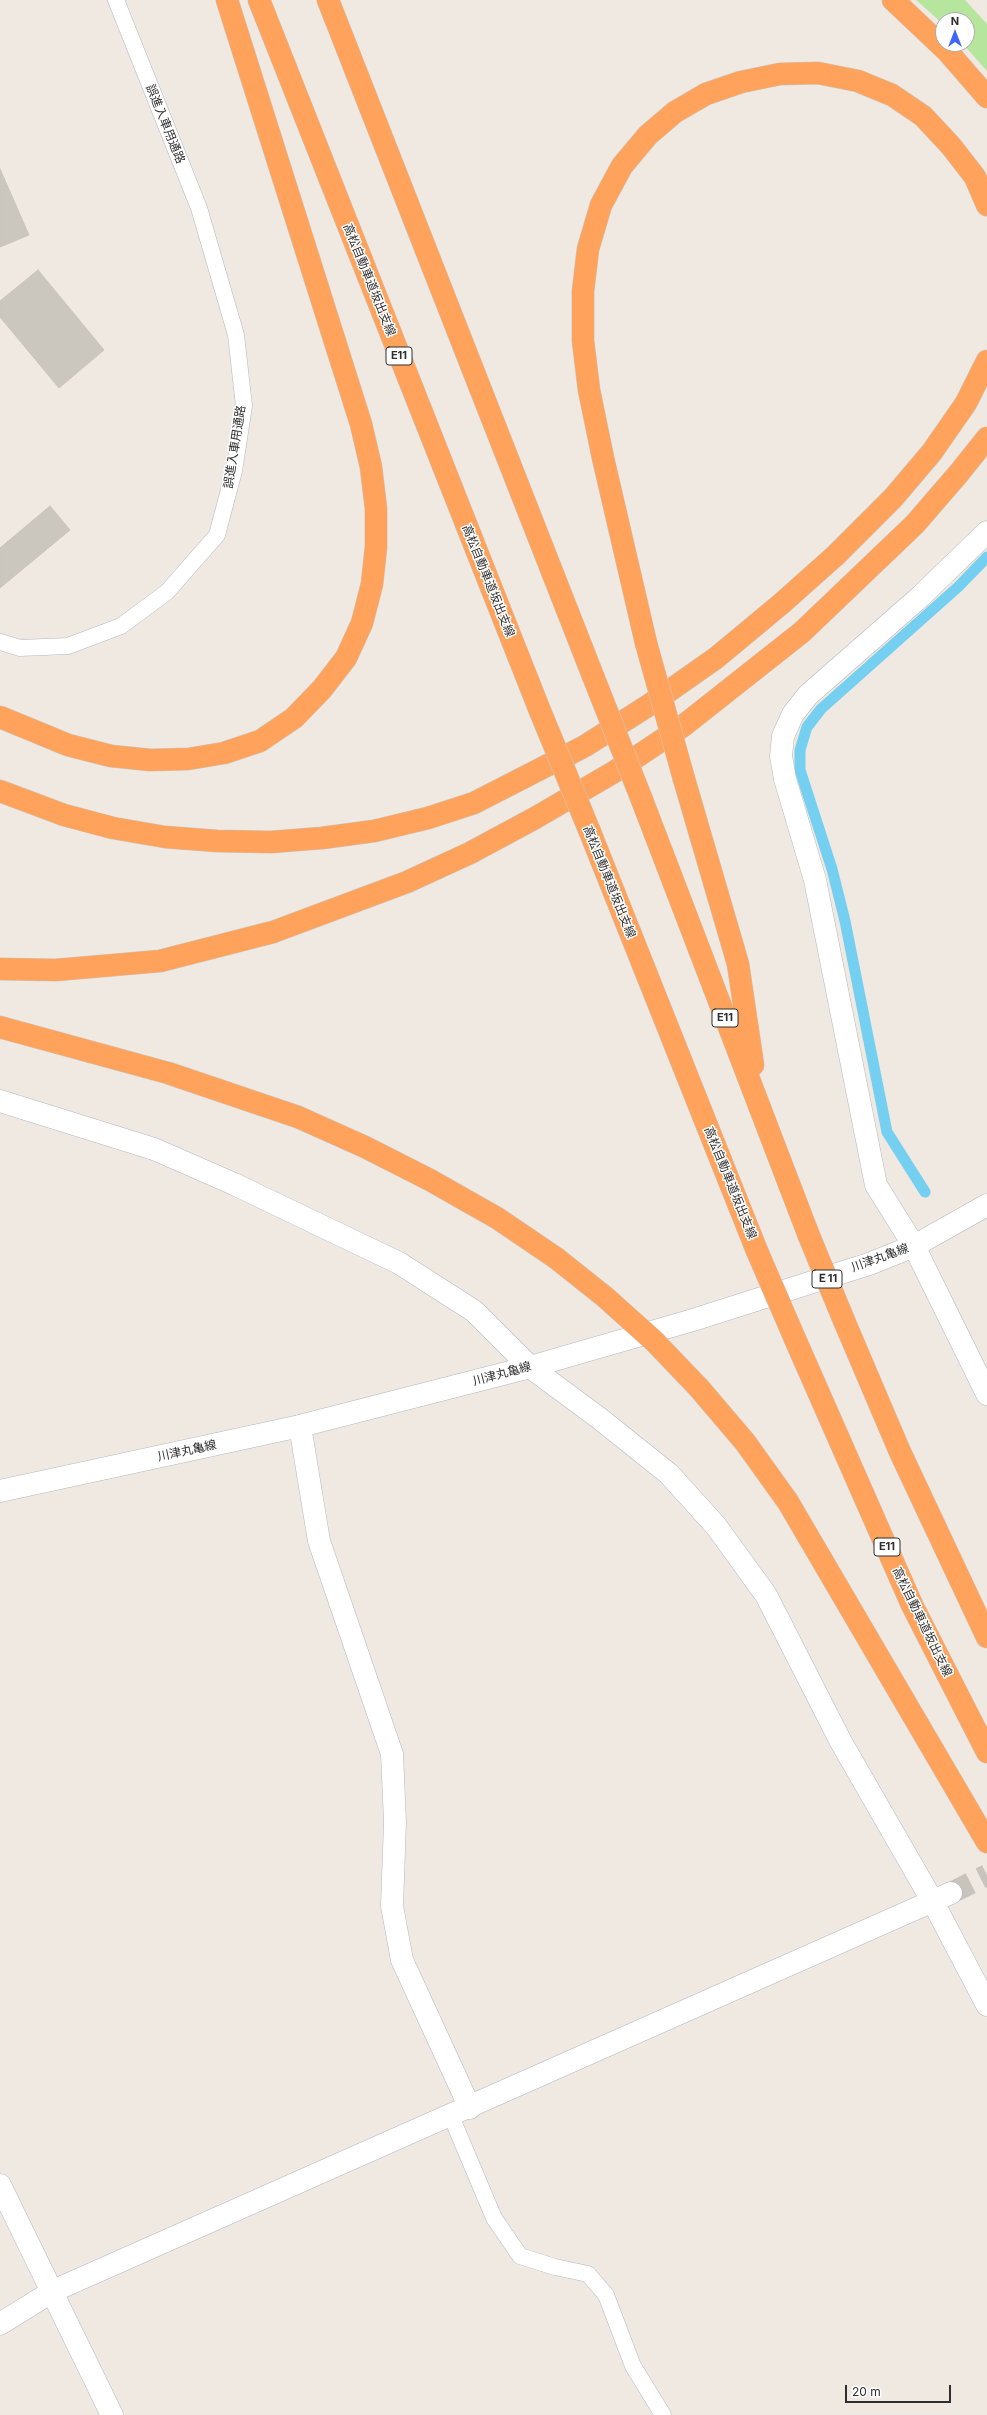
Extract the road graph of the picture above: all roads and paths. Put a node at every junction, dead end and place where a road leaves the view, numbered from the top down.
1 (116, 0) edge
2 (227, 0) edge
3 (259, 0) edge
4 (328, 0) edge
5 (893, 0) edge
6 (987, 97) edge
7 (987, 205) edge
8 (987, 361) edge
9 (987, 438) edge
10 (987, 532) edge
11 (0, 642) edge
12 (0, 717) edge
13 (0, 791) edge
14 (0, 969) edge
15 (0, 1027) edge
16 (0, 1101) edge
17 (758, 1104) junction
18 (987, 1205) edge
19 (810, 1236) joint
20 (914, 1246) junction
21 (530, 1368) junction
22 (987, 1394) edge
23 (300, 1426) junction
24 (0, 1492) edge
25 (987, 1637) edge
26 (987, 1752) edge
27 (987, 1842) edge
28 (942, 1897) junction
29 (987, 2005) edge
30 (460, 2112) junction
31 (0, 2184) edge
32 (53, 2291) junction
33 (0, 2324) edge
34 (112, 2415) edge
35 (663, 2415) edge

1 - 11 lane, 誤進入車用通路
2 - 12 highway
3 - 26 highway, 高松自動車道坂出支線 / E11, bridge
4 - 17 highway, E11, bridge
5 - 6 highway
7 - 17 highway, bridge
8 - 13 highway
9 - 14 highway
10 - 20 street
15 - 27 highway, bridge
16 - 21 street
17 - 19 highway, E11
18 - 20 street, 川津丸亀線
19 - 25 highway, Ｅ11, bridge
20 - 21 street, 川津丸亀線
20 - 22 street
21 - 23 street, 川津丸亀線
21 - 28 street
23 - 24 street, 川津丸亀線
23 - 30 street
28 - 29 street
28 - 30 street
30 - 32 street
30 - 35 lane
31 - 32 street
32 - 33 street
32 - 34 street

